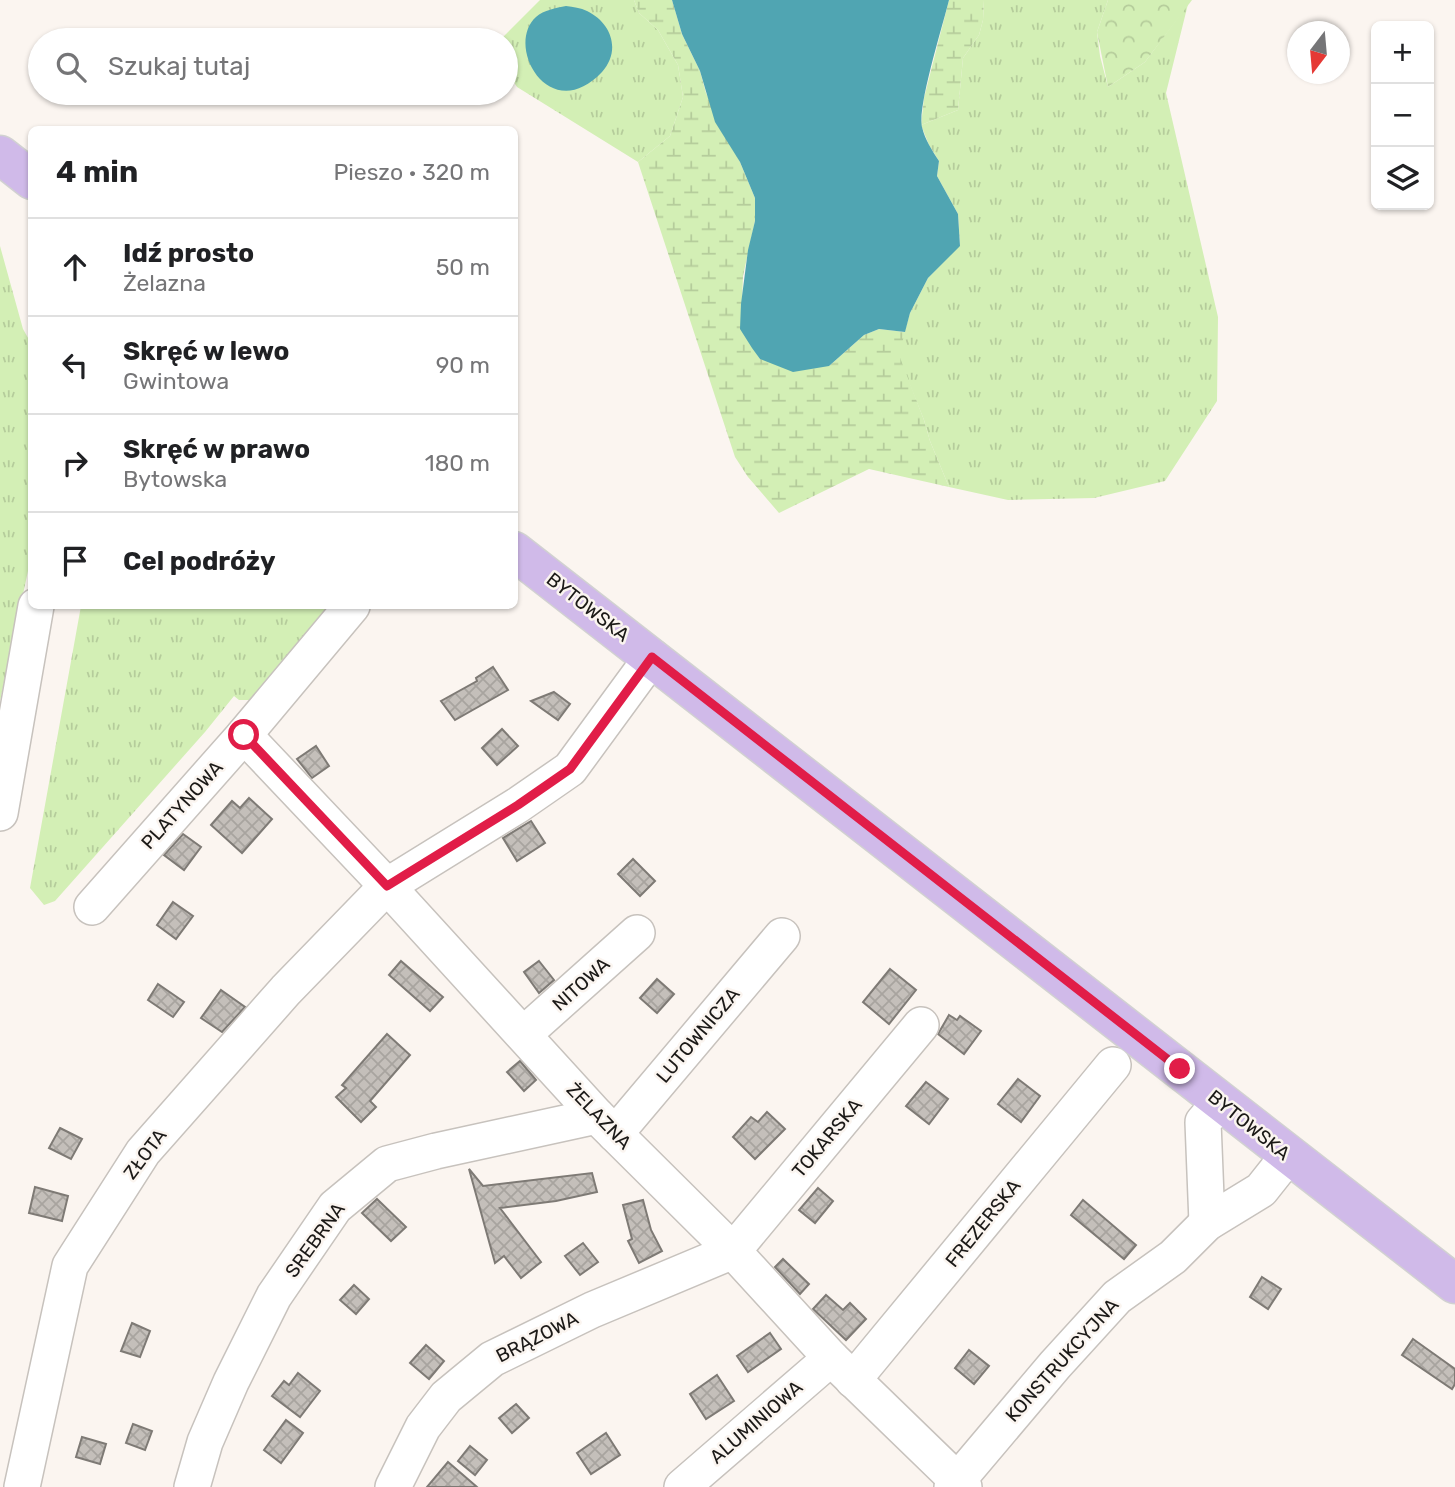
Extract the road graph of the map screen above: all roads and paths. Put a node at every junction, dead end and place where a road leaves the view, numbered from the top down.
1 (0, 155) edge
2 (28, 177) edge
3 (518, 554) edge
4 (35, 609) edge
5 (349, 609) edge
6 (652, 657) junction
7 (244, 735) junction
8 (0, 813) edge
9 (387, 886) junction
10 (92, 907) dead end
11 (637, 933) dead end
12 (782, 936) dead end
13 (921, 1025) dead end
14 (524, 1034) junction
15 (1112, 1065) dead end
16 (1221, 1101) junction
17 (606, 1125) junction
18 (1288, 1156) junction
19 (1207, 1223) junction
20 (733, 1251) junction
21 (1455, 1284) edge
22 (842, 1369) junction
23 (958, 1485) edge
24 (22, 1487) edge
25 (192, 1487) edge
26 (393, 1487) edge
27 (682, 1487) edge

1 - 2 main road
3 - 6 main road, BYTOWSKA
4 - 8 street
5 - 7 street, PLATYNOWA
6 - 9 street, ZŁOTA
6 - 16 main road, BYTOWSKA
7 - 9 street, ŻELAZNA
7 - 10 street, PLATYNOWA
9 - 14 street, ŻELAZNA
9 - 24 street, ZŁOTA
11 - 14 street, NITOWA
12 - 17 street, LUTOWNICZA
13 - 20 street, TOKARSKA
14 - 17 street, ŻELAZNA
15 - 22 street, FREZERSKA
16 - 18 main road, BYTOWSKA
16 - 19 street
17 - 20 street, ŻELAZNA
17 - 25 street, SREBRNA
18 - 19 street, KONSTRUKCYJNA
18 - 21 main road, BYTOWSKA
19 - 23 street, KONSTRUKCYJNA
20 - 22 street, ŻELAZNA
20 - 26 street, BRĄZOWA
22 - 23 street, ŻELAZNA
22 - 27 street, ALUMINIOWA

